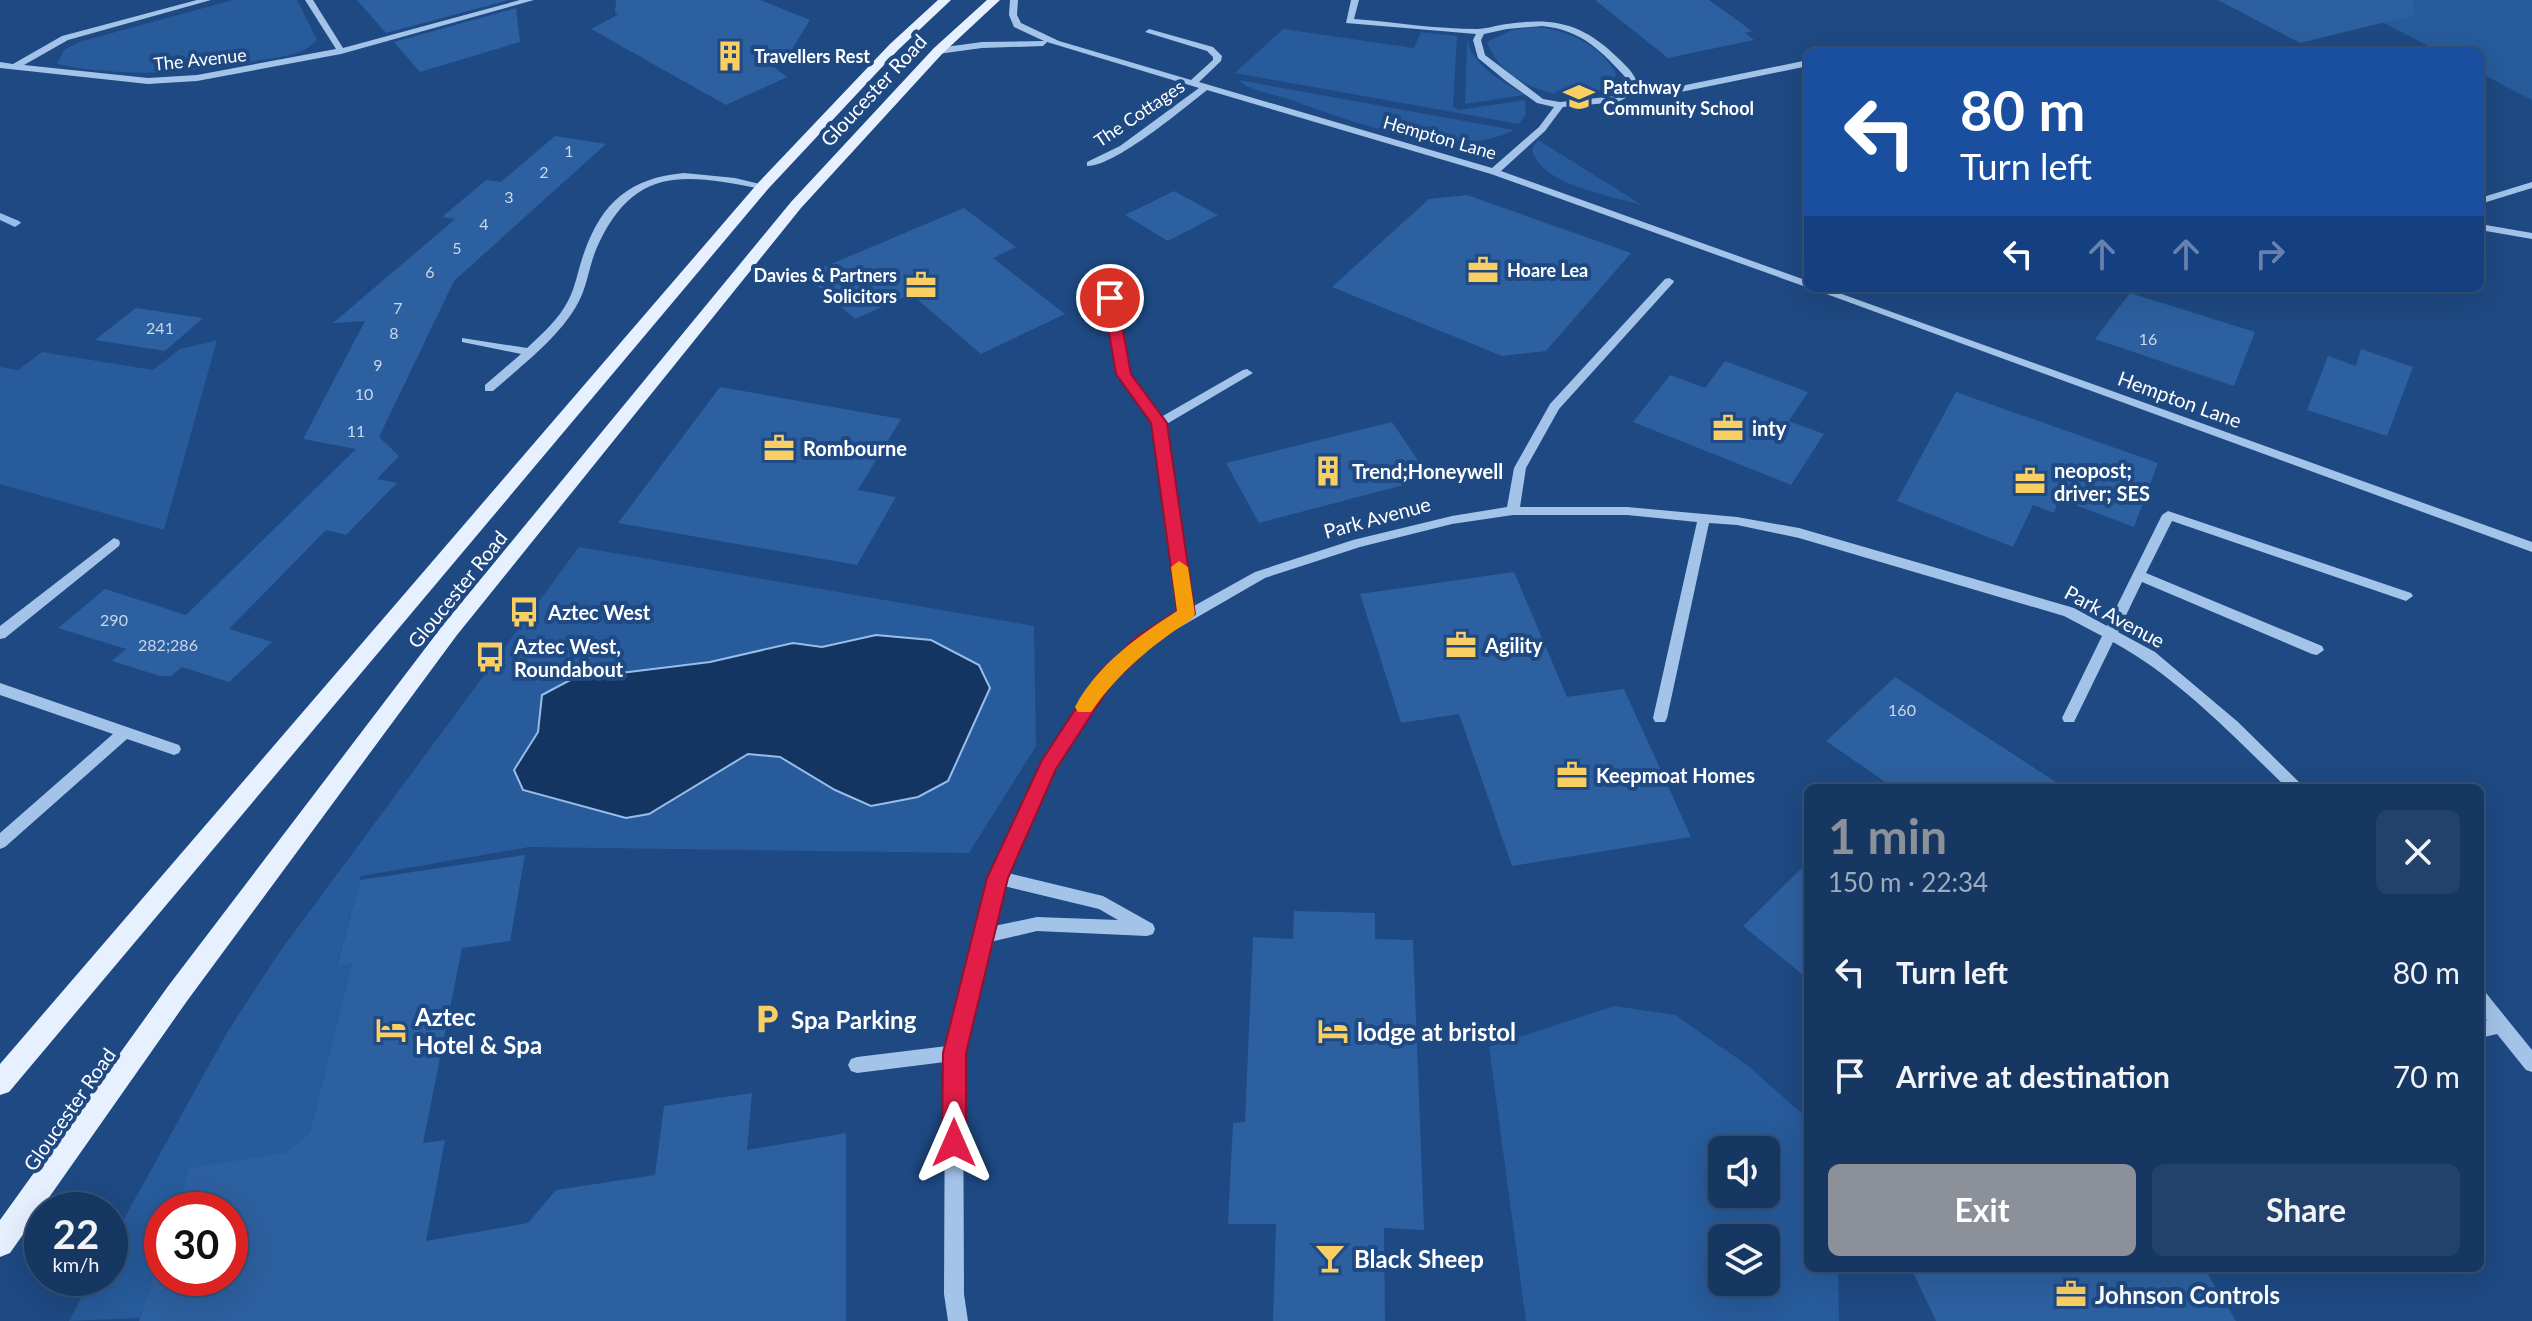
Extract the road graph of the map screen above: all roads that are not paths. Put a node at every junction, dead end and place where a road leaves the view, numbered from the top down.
1 (207, 0) edge
2 (309, 0) edge
3 (530, 0) edge
4 (945, 0) edge
5 (994, 0) edge
6 (1014, 0) edge
7 (1355, 0) edge
8 (1149, 32) dead end
9 (1481, 32) junction
10 (1056, 43) junction
11 (341, 51) junction
12 (938, 51) junction
13 (1804, 64) edge
14 (0, 65) edge
15 (14, 67) junction
16 (1192, 84) junction
17 (1205, 88) junction
18 (1633, 90) junction
19 (1560, 105) junction
20 (1090, 164) dead end
21 (1494, 172) junction
22 (2532, 185) edge
23 (763, 186) junction
24 (2484, 200) edge
25 (2484, 228) edge
26 (2532, 236) edge
27 (1669, 281) dead end
28 (1804, 284) edge
29 (1826, 292) edge
30 (1110, 298) dead end
31 (466, 340) dead end
32 (529, 352) junction
33 (1247, 373) dead end
34 (489, 388) dead end
35 (1159, 423) junction
36 (1513, 511) junction
37 (1704, 518) junction
38 (114, 543) dead end
39 (2532, 547) edge
40 (2140, 576) junction
41 (2406, 596) dead end
42 (1186, 614) junction
43 (2109, 633) junction
44 (0, 634) edge
45 (2317, 650) dead end
46 (0, 689) edge
47 (1660, 718) dead end
48 (2069, 718) dead end
49 (125, 732) junction
50 (174, 749) dead end
51 (2293, 784) edge
52 (0, 842) edge
53 (998, 878) junction
54 (983, 936) junction
55 (2484, 1004) edge
56 (2501, 1025) junction
57 (2484, 1029) edge
58 (954, 1053) junction
59 (2532, 1064) edge
60 (857, 1065) dead end
61 (0, 1083) edge
62 (0, 1243) edge
63 (958, 1321) edge

1 - 15 street
2 - 11 street
3 - 11 street, The Avenue
4 - 23 main road, Gloucester Road
5 - 12 main road, Gloucester Road
6 - 10 street, Hempton Lane
7 - 9 street
8 - 16 street
9 - 18 street
9 - 19 street
10 - 12 street, Hempton Lane
10 - 16 street, Hempton Lane
11 - 15 street, The Avenue
12 - 62 main road, Gloucester Road
13 - 18 street
14 - 15 street, The Avenue
16 - 17 street, Hempton Lane
17 - 20 street, The Cottages
17 - 21 street, Hempton Lane
18 - 19 street
19 - 21 street
21 - 28 street, Hempton Lane
22 - 24 street
23 - 32 street
23 - 61 main road, Gloucester Road
25 - 26 street
27 - 36 street
29 - 39 street, Hempton Lane
30 - 35 street
31 - 32 street
32 - 34 street
33 - 35 street
35 - 42 street
36 - 37 street, Park Avenue
36 - 42 street, Park Avenue
37 - 43 street, Park Avenue
37 - 47 street
38 - 44 street
40 - 41 street
40 - 43 street
40 - 45 street
42 - 53 street, Park Avenue
43 - 48 street
43 - 51 street, Park Avenue
46 - 49 street
49 - 50 street
49 - 52 street
53 - 54 street, Park Avenue
53 - 54 street
54 - 58 street, Park Avenue
55 - 56 street
56 - 57 street
56 - 59 street
58 - 60 street
58 - 63 street, Park Avenue

